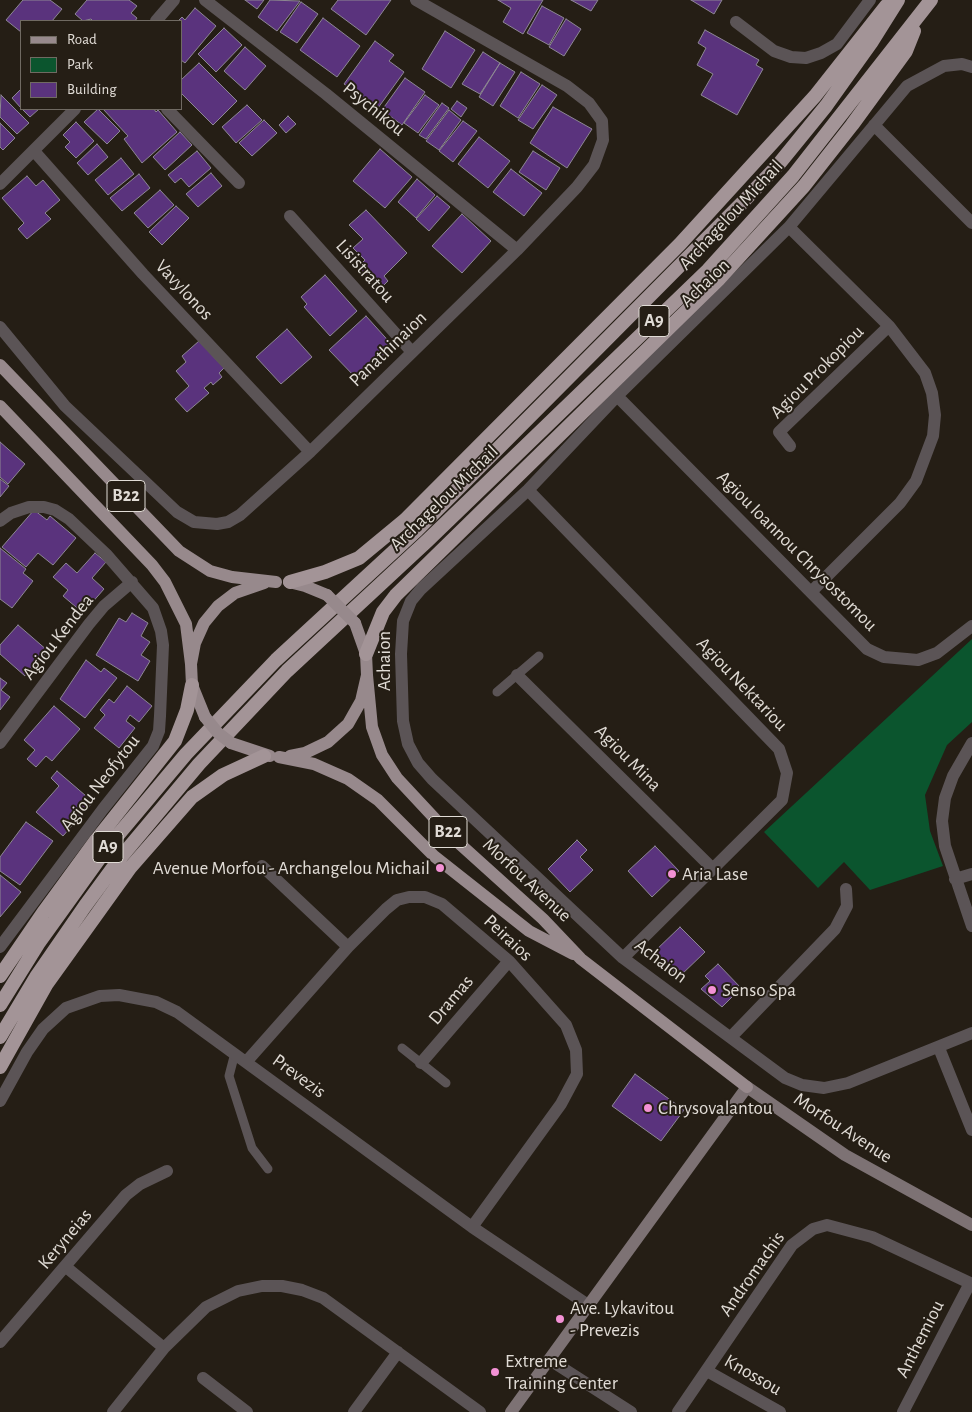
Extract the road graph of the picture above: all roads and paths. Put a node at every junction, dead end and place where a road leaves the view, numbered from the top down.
1 (174, 0) edge
2 (205, 0) edge
3 (416, 0) edge
4 (870, 0) edge
5 (892, 0) edge
6 (898, 0) edge
7 (931, 0) edge
8 (920, 16) junction
9 (157, 20) edge
10 (736, 22) dead end
11 (972, 67) edge
12 (74, 110) edge
13 (168, 110) edge
14 (874, 125) junction
15 (34, 151) junction
16 (239, 183) dead end
17 (0, 184) edge
18 (290, 216) dead end
19 (972, 223) edge
20 (789, 227) junction
21 (517, 250) junction
22 (889, 326) junction
23 (0, 327) edge
24 (412, 352) junction
25 (0, 365) edge
26 (617, 396) junction
27 (0, 406) edge
28 (790, 446) dead end
29 (310, 452) junction
30 (528, 490) junction
31 (0, 520) edge
32 (132, 582) junction
33 (283, 582) junction
34 (812, 591) junction
35 (972, 626) edge
36 (366, 654) junction
37 (539, 656) dead end
38 (191, 664) junction
39 (367, 675) junction
40 (518, 675) junction
41 (192, 685) junction
42 (498, 692) dead end
43 (0, 743) edge
44 (972, 743) edge
45 (264, 756) junction
46 (279, 757) junction
47 (262, 866) dead end
48 (712, 868) junction
49 (972, 874) edge
50 (955, 879) junction
51 (846, 889) dead end
52 (972, 926) edge
53 (348, 946) junction
54 (0, 947) edge
55 (623, 958) junction
56 (581, 959) junction
57 (508, 961) junction
58 (0, 976) edge
59 (0, 1005) edge
60 (972, 1033) edge
61 (0, 1037) edge
62 (731, 1037) junction
63 (402, 1048) dead end
64 (939, 1048) junction
65 (235, 1053) junction
66 (247, 1061) junction
67 (421, 1063) junction
68 (0, 1067) edge
69 (446, 1083) dead end
70 (747, 1087) junction
71 (0, 1101) edge
72 (972, 1130) edge
73 (268, 1169) dead end
74 (167, 1171) dead end
75 (972, 1225) edge
76 (472, 1227) junction
77 (66, 1267) junction
78 (971, 1284) edge
79 (588, 1305) junction
80 (0, 1342) edge
81 (164, 1348) junction
82 (398, 1352) junction
83 (550, 1360) junction
84 (707, 1371) junction
85 (203, 1378) dead end
86 (113, 1412) edge
87 (247, 1412) edge
88 (354, 1412) edge
89 (480, 1412) edge
90 (511, 1412) edge
91 (631, 1412) edge
92 (678, 1412) edge
93 (780, 1412) edge
94 (903, 1412) edge

1 - 9 street
2 - 21 street, Psychikou
3 - 21 street, Panathinaion
4 - 10 street
5 - 33 highway
6 - 59 highway, Archagelou Michail / A9
7 - 8 highway, Archagelou Michail / A9
8 - 36 highway
8 - 61 highway, Archagelou Michail / A9
11 - 14 street, Achaion
12 - 15 street
13 - 16 street
14 - 19 street
14 - 20 street, Achaion
15 - 17 street
15 - 29 street, Vavylonos
18 - 24 street, Lisistratou
20 - 22 street
20 - 26 street, Achaion
21 - 24 street, Panathinaion
22 - 28 street, Agiou Prokopiou
22 - 34 street
23 - 29 street, Panathinaion
24 - 29 street, Panathinaion
25 - 33 main road, B22
26 - 30 street, Achaion
26 - 34 street, Agiou Ioannou Chrysostomou
27 - 38 main road, B22
30 - 48 street, Agiou Nektariou
30 - 55 street, Achaion
31 - 32 street, Agiou Neofytou
32 - 43 street, Agiou Kendea
32 - 54 street, Agiou Neofytou
33 - 36 main road, B22, bridge
33 - 38 main road, B22
34 - 35 street, Agiou Ioannou Chrysostomou
36 - 39 main road, B22
37 - 40 lane
38 - 41 main road, B22
39 - 46 main road, B22
39 - 56 main road, Morfou Avenue / B22
40 - 42 lane
40 - 48 street, Agiou Mina
41 - 45 main road, B22, bridge
41 - 58 highway
44 - 50 street
45 - 46 main road, B22
45 - 68 highway
46 - 56 main road, Morfou Avenue / B22
47 - 53 street
48 - 55 street, Agiou Nektariou
49 - 50 street
50 - 52 street
51 - 62 street
53 - 57 street, Peiraios
53 - 66 street, Peiraios
55 - 62 street, Achaion
56 - 70 main road, Morfou Avenue / B22
57 - 67 street, Dramas
57 - 76 street, Peiraios
60 - 64 street, Achaion
62 - 64 street, Achaion
63 - 67 lane
64 - 72 street
65 - 66 street, Prevezis
65 - 71 street, Prevezis
65 - 73 lane
66 - 76 street, Prevezis
67 - 69 lane
70 - 75 main road, Morfou Avenue
70 - 79 main road
74 - 77 street, Keryneias
76 - 79 street, Prevezis
77 - 80 street, Keryneias
77 - 81 street
78 - 84 street, Andromachis
78 - 94 street, Anthemiou
79 - 83 main road
81 - 82 street
81 - 86 street
82 - 88 street
82 - 89 street
83 - 90 main road
83 - 91 street
84 - 92 street, Andromachis
84 - 93 street, Knossou
85 - 87 street

